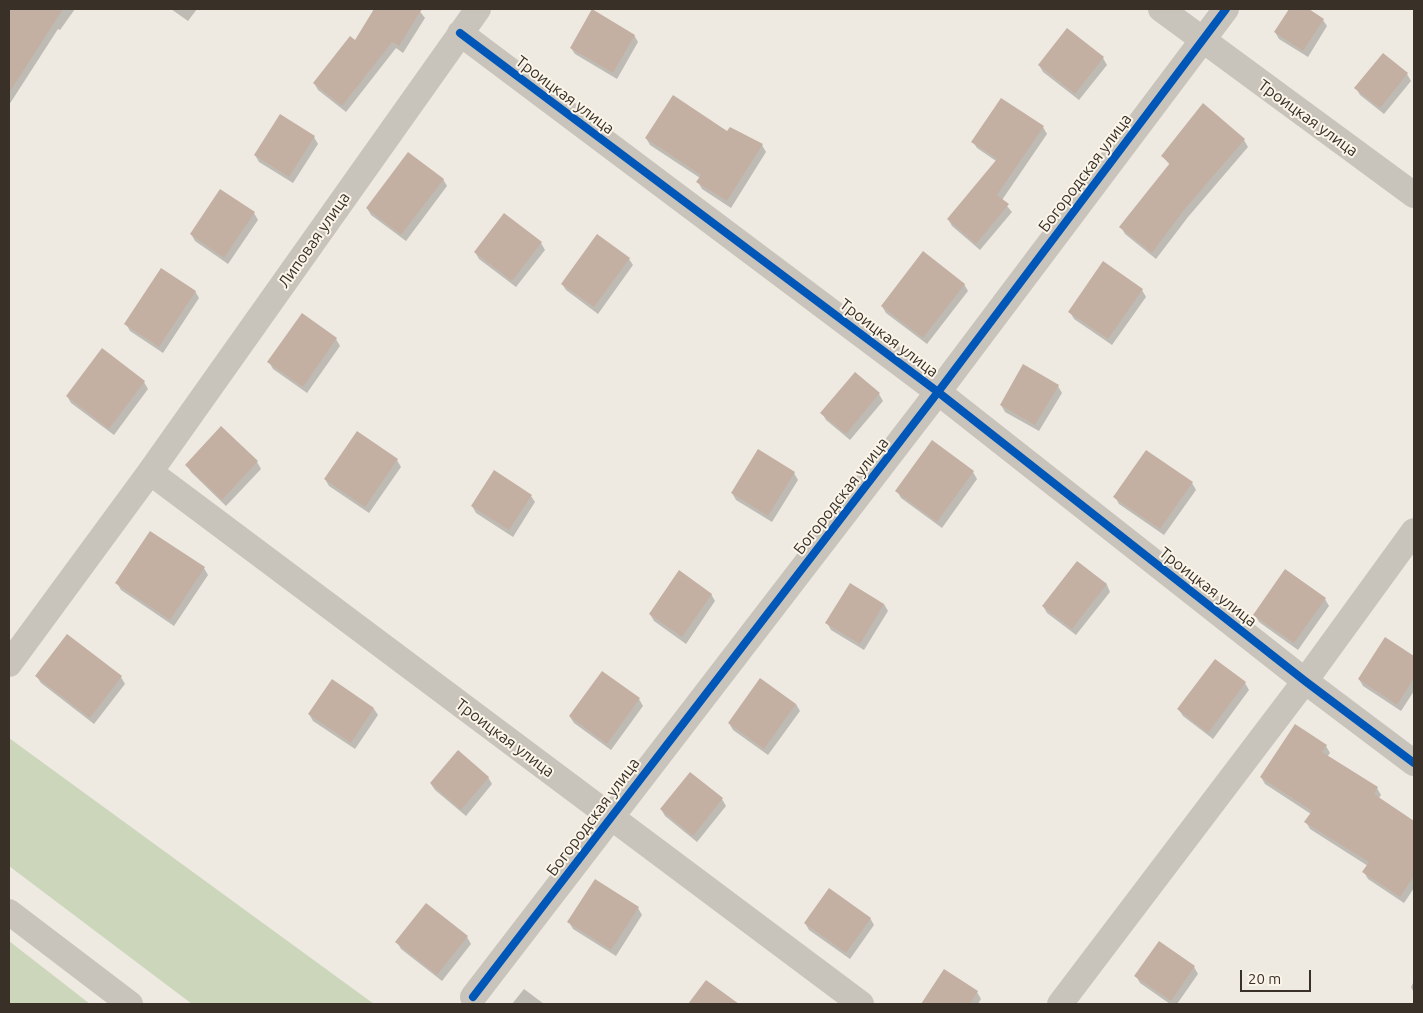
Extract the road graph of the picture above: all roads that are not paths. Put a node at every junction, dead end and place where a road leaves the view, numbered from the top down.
1 (478, 9) edge
2 (1161, 9) edge
3 (1226, 9) edge
4 (460, 33) junction
5 (1202, 40) junction
6 (1414, 194) edge
7 (938, 392) junction
8 (150, 472) junction
9 (1414, 531) edge
10 (9, 664) edge
11 (1305, 681) junction
12 (1414, 763) edge
13 (610, 816) junction
14 (9, 912) edge
15 (474, 997) dead end
16 (130, 1004) edge
17 (860, 1004) edge
18 (1060, 1004) edge

1 - 4 street, Липовая улица
2 - 5 street, Троицкая улица
3 - 5 street, Богородская улица
4 - 7 street, Троицкая улица
4 - 8 street, Липовая улица
5 - 6 street, Троицкая улица
5 - 7 street, Богородская улица
7 - 11 street, Троицкая улица
7 - 13 street, Богородская улица
8 - 10 street, Липовая улица
8 - 13 street, Троицкая улица
9 - 11 street
11 - 12 street, Троицкая улица
11 - 18 street
13 - 15 street, Богородская улица
13 - 17 street, Троицкая улица
14 - 16 street

